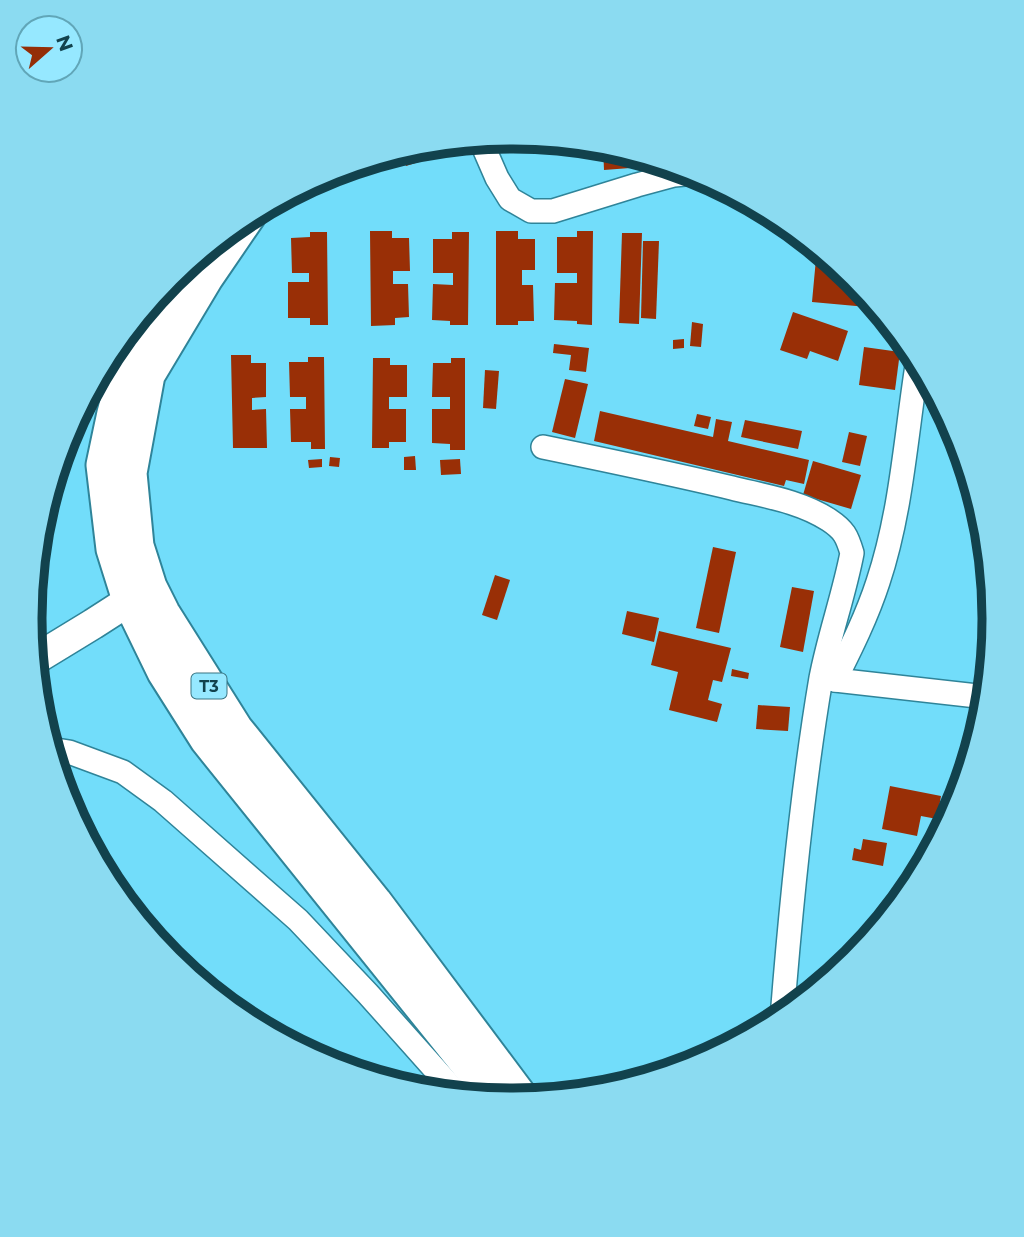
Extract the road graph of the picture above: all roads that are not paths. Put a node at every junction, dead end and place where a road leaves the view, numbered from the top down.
1 (485, 150) edge
2 (671, 176) edge
3 (230, 243) edge
4 (143, 327) edge
5 (915, 378) edge
6 (543, 447) dead end
7 (144, 604) junction
8 (44, 654) edge
9 (828, 679) junction
10 (975, 696) edge
11 (61, 751) edge
12 (783, 1002) edge
13 (447, 1083) edge
14 (487, 1087) edge
15 (514, 1088) edge

1 - 2 street
3 - 7 highway, T3
4 - 7 highway, T3
5 - 9 street
6 - 9 street
7 - 8 main road
7 - 14 highway, T3
7 - 15 highway, T3
9 - 10 street
9 - 12 street
11 - 13 street

